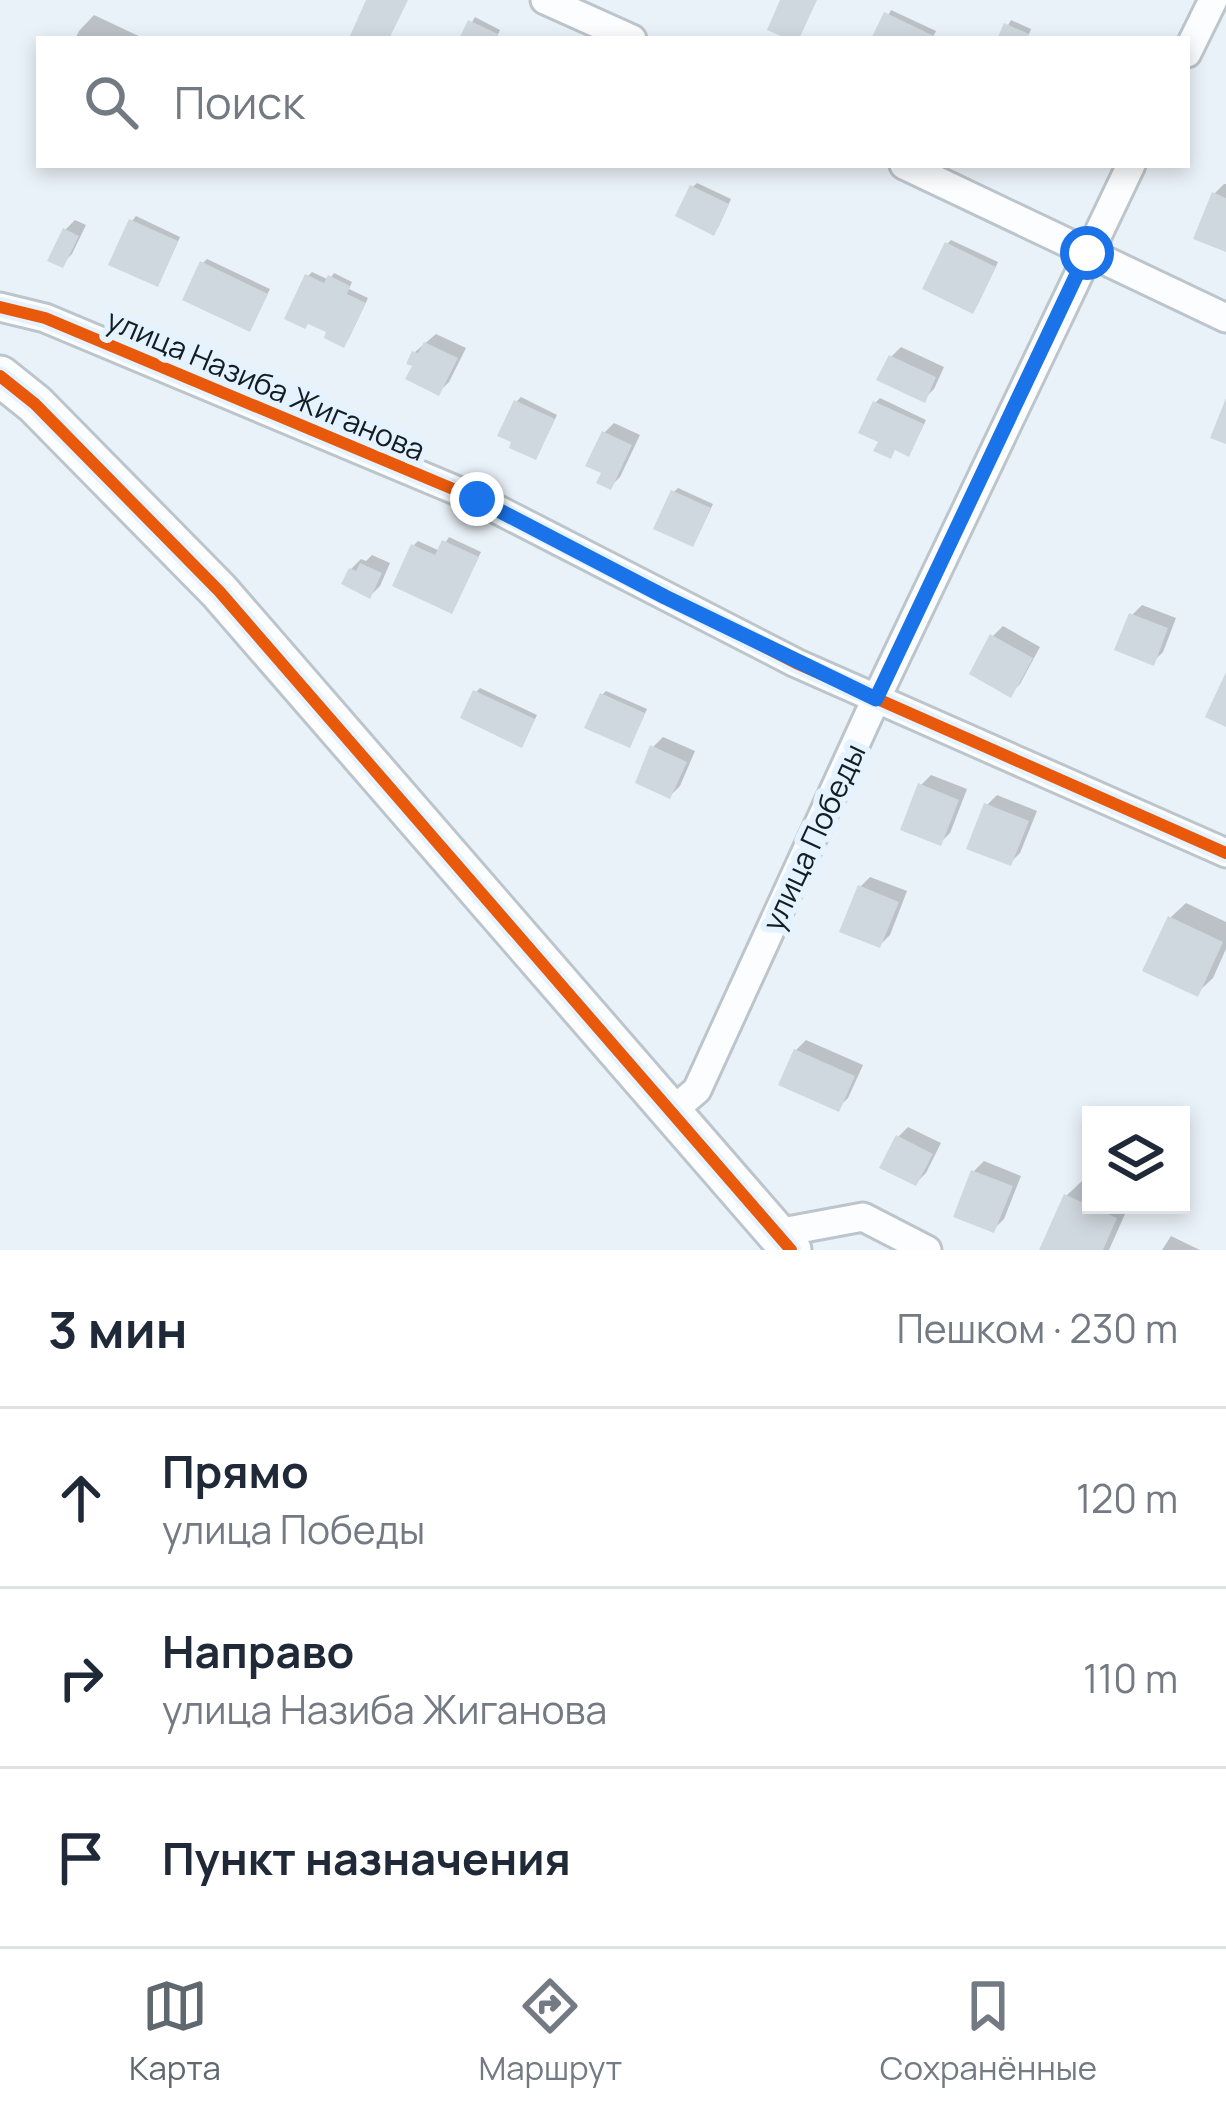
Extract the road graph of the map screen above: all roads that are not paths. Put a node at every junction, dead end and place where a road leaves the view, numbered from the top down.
1 (545, 0) edge
2 (1213, 0) edge
3 (625, 36) edge
4 (1190, 46) edge
5 (910, 168) edge
6 (1130, 168) edge
7 (1087, 253) junction
8 (0, 308) edge
9 (1226, 318) edge
10 (0, 376) edge
11 (876, 699) junction
12 (1226, 853) edge
13 (671, 1112) junction
14 (784, 1242) edge
15 (927, 1250) edge

1 - 3 street
2 - 4 street
5 - 7 street
6 - 7 street, улица Победы
7 - 9 street
7 - 11 street, улица Победы
8 - 11 street, улица Назиба Жиганова
10 - 13 street
11 - 12 street, улица Назиба Жиганова
11 - 13 street, улица Победы
13 - 14 street
14 - 15 street

